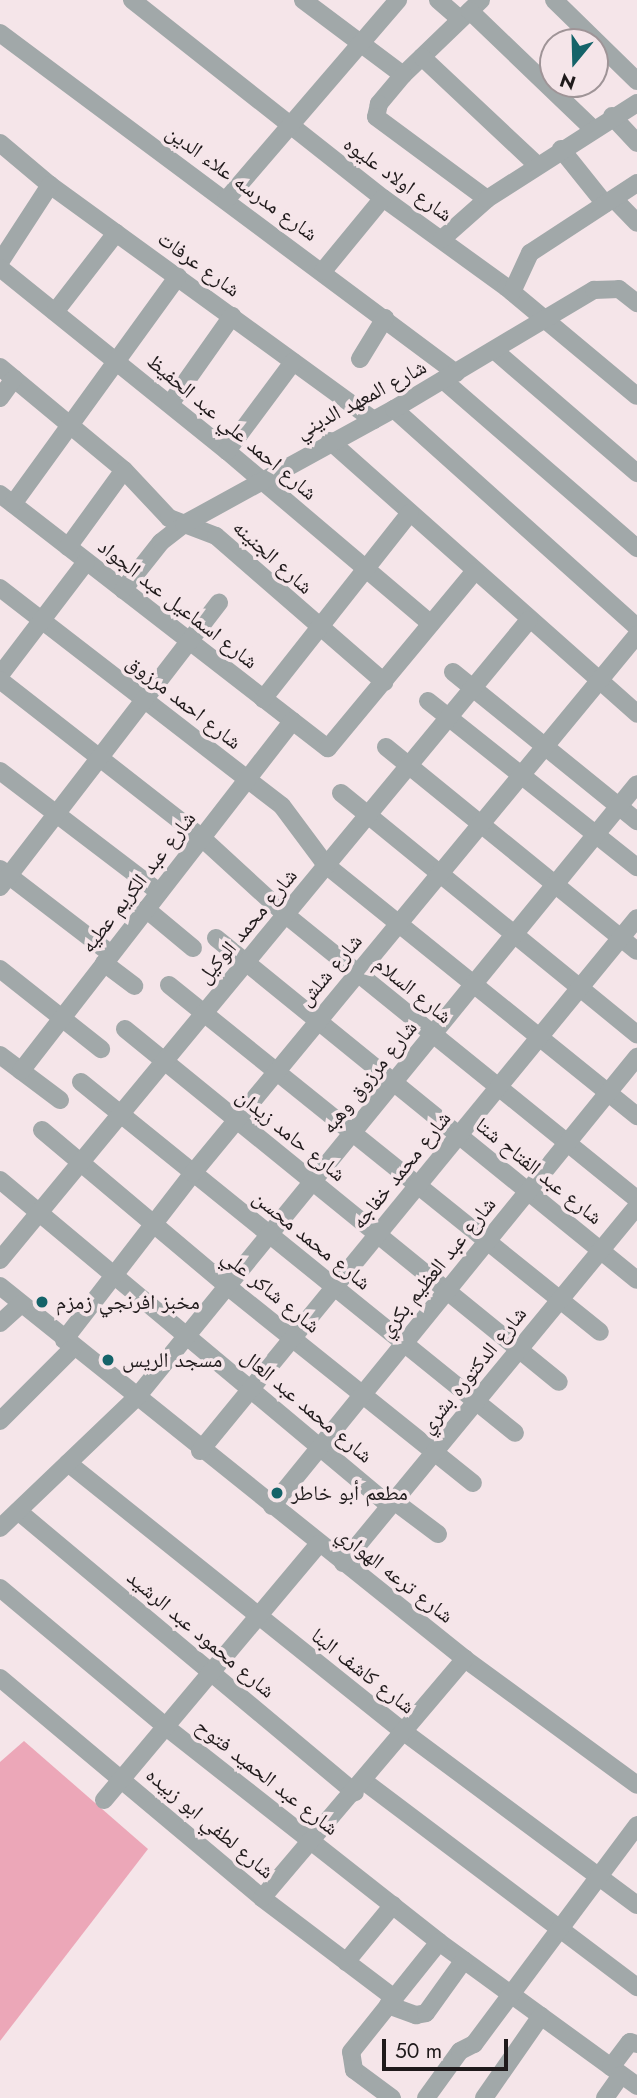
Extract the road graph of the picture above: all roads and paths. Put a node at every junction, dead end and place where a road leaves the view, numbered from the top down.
1 (132, 0) edge
2 (303, 0) edge
3 (398, 0) edge
4 (438, 0) edge
5 (554, 0) edge
6 (470, 10) edge
7 (0, 33) edge
8 (359, 44) junction
9 (422, 57) junction
10 (403, 75) junction
11 (637, 81) edge
12 (637, 103) edge
13 (612, 116) junction
14 (289, 126) junction
15 (592, 128) junction
16 (0, 143) edge
17 (637, 144) edge
18 (561, 149) junction
19 (537, 166) junction
20 (637, 183) edge
21 (50, 185) junction
22 (383, 198) junction
23 (487, 199) junction
24 (226, 200) junction
25 (609, 201) junction
26 (637, 223) edge
27 (116, 233) junction
28 (442, 239) junction
29 (0, 262) edge
30 (0, 268) edge
31 (323, 271) junction
32 (178, 276) junction
33 (512, 292) junction
34 (637, 303) edge
35 (55, 312) junction
36 (232, 316) junction
37 (385, 318) junction
38 (545, 320) junction
39 (494, 350) junction
40 (360, 359) dead end
41 (116, 362) junction
42 (293, 362) junction
43 (7, 373) edge
44 (449, 377) junction
45 (637, 396) edge
46 (0, 398) edge
47 (170, 404) junction
48 (394, 409) junction
49 (374, 420) junction
50 (70, 425) junction
51 (330, 441) junction
52 (227, 451) junction
53 (124, 470) junction
54 (637, 472) edge
55 (261, 480) junction
56 (6, 499) edge
57 (410, 513) junction
58 (184, 524) junction
59 (68, 547) junction
60 (637, 548) edge
61 (86, 562) junction
62 (364, 567) junction
63 (474, 572) junction
64 (0, 588) edge
65 (123, 590) junction
66 (219, 603) dead end
67 (529, 620) junction
68 (41, 621) junction
69 (431, 624) junction
70 (317, 627) junction
71 (637, 627) edge
72 (637, 635) edge
73 (190, 642) junction
74 (453, 672) dead end
75 (0, 678) edge
76 (600, 679) junction
77 (384, 682) junction
78 (472, 688) junction
79 (263, 699) junction
80 (144, 700) junction
81 (428, 701) dead end
82 (637, 713) edge
83 (449, 717) junction
84 (292, 722) junction
85 (544, 746) junction
86 (386, 747) dead end
87 (100, 758) junction
88 (409, 765) junction
89 (0, 771) edge
90 (520, 775) junction
91 (247, 779) junction
92 (637, 784) edge
93 (341, 793) dead end
94 (619, 806) junction
95 (57, 814) junction
96 (368, 815) junction
97 (637, 821) edge
98 (481, 824) junction
99 (596, 835) junction
100 (202, 838) junction
101 (326, 865) junction
102 (637, 867) edge
103 (440, 874) junction
104 (3, 877) edge
105 (555, 884) junction
106 (159, 892) junction
107 (146, 909) junction
108 (286, 915) junction
109 (637, 918) edge
110 (399, 924) junction
111 (514, 934) junction
112 (621, 938) junction
113 (216, 939) dead end
114 (193, 948) dead end
115 (637, 951) edge
116 (108, 958) junction
117 (246, 962) junction
118 (0, 969) edge
119 (356, 973) junction
120 (474, 984) junction
121 (169, 985) dead end
122 (134, 986) dead end
123 (580, 988) junction
124 (204, 1013) junction
125 (62, 1018) junction
126 (317, 1020) junction
127 (125, 1029) dead end
128 (637, 1034) edge
129 (432, 1036) junction
130 (539, 1037) junction
131 (101, 1049) dead end
132 (0, 1055) edge
133 (637, 1056) edge
134 (164, 1061) junction
135 (20, 1071) junction
136 (276, 1071) junction
137 (394, 1082) junction
138 (81, 1083) dead end
139 (498, 1087) junction
140 (608, 1093) junction
141 (60, 1100) dead end
142 (120, 1114) junction
143 (637, 1116) edge
144 (237, 1120) junction
145 (42, 1130) dead end
146 (352, 1133) junction
147 (459, 1135) junction
148 (567, 1143) junction
149 (81, 1162) junction
150 (193, 1173) junction
151 (0, 1180) edge
152 (313, 1181) junction
153 (418, 1185) junction
154 (528, 1191) junction
155 (637, 1199) edge
156 (637, 1206) edge
157 (40, 1212) junction
158 (154, 1223) junction
159 (269, 1234) junction
160 (378, 1234) junction
161 (487, 1241) junction
162 (600, 1250) junction
163 (0, 1260) edge
164 (114, 1275) junction
165 (637, 1280) edge
166 (0, 1286) edge
167 (227, 1286) junction
168 (334, 1287) junction
169 (447, 1291) junction
170 (560, 1300) junction
171 (21, 1304) junction
172 (0, 1324) edge
173 (600, 1332) dead end
174 (187, 1335) junction
175 (293, 1337) junction
176 (69, 1344) junction
177 (404, 1344) junction
178 (519, 1349) junction
179 (559, 1382) dead end
180 (251, 1389) junction
181 (364, 1393) junction
182 (136, 1398) junction
183 (476, 1402) junction
184 (0, 1421) edge
185 (515, 1433) dead end
186 (320, 1447) junction
187 (200, 1451) junction
188 (435, 1451) junction
189 (68, 1463) junction
190 (473, 1483) dead end
191 (392, 1503) junction
192 (272, 1506) junction
193 (18, 1511) junction
194 (0, 1528) edge
195 (438, 1534) dead end
196 (320, 1544) junction
197 (343, 1563) junction
198 (0, 1588) edge
199 (258, 1618) junction
200 (465, 1659) junction
201 (211, 1673) junction
202 (0, 1678) edge
203 (166, 1727) junction
204 (404, 1732) junction
205 (122, 1779) junction
206 (637, 1785) edge
207 (360, 1787) junction
208 (104, 1800) dead end
209 (637, 1827) edge
210 (311, 1840) junction
211 (598, 1877) junction
212 (262, 1898) junction
213 (393, 1905) junction
214 (637, 1905) edge
215 (561, 1929) junction
216 (439, 1942) junction
217 (464, 1960) junction
218 (346, 1962) junction
219 (637, 1987) edge
220 (511, 1994) junction
221 (391, 2002) junction
222 (541, 2016) junction
223 (637, 2044) edge
224 (616, 2071) junction
225 (637, 2086) edge
226 (381, 2095) edge
227 (426, 2098) edge
228 (484, 2098) edge
229 (605, 2098) edge

1 - 14 street, شارع اولاد عليوه
2 - 8 street
3 - 8 street
4 - 6 street
5 - 11 street
6 - 9 street
6 - 15 street
7 - 24 street, شارع مدرسه علاء الدين
8 - 10 street
8 - 14 street
9 - 10 street
9 - 19 street
10 - 23 street
12 - 13 street
13 - 15 street
13 - 17 street
14 - 22 street, شارع اولاد عليوه
14 - 24 street
15 - 18 street
16 - 21 street, شارع عرفات
18 - 19 street
18 - 25 street
19 - 23 street
20 - 25 street
21 - 27 street, شارع عرفات
21 - 29 street
22 - 28 street, شارع اولاد عليوه
22 - 31 street
23 - 28 street
24 - 31 street, شارع مدرسه علاء الدين
25 - 26 street
25 - 33 street
27 - 32 street, شارع عرفات
27 - 35 street
28 - 33 street, شارع اولاد عليوه
30 - 35 street, شارع احمد علي عبد الحفيظ
31 - 37 street, شارع مدرسه علاء الدين
32 - 36 street, شارع عرفات
32 - 41 street
33 - 38 street, شارع اولاد عليوه
34 - 38 street, شارع المعهد الديني
35 - 41 street, شارع احمد علي عبد الحفيظ
36 - 42 street, شارع عرفات
36 - 47 street
37 - 40 street
37 - 44 street, شارع مدرسه علاء الدين
38 - 39 street, شارع المعهد الديني
38 - 45 street, شارع اولاد عليوه
39 - 44 street, شارع المعهد الديني
39 - 54 street
41 - 47 street, شارع احمد علي عبد الحفيظ
41 - 50 street
42 - 49 street, شارع عرفات
42 - 52 street
43 - 46 street
43 - 50 street, شارع الجنينه
44 - 48 street, شارع المعهد الديني
44 - 60 street, شارع مدرسه علاء الدين
47 - 52 street, شارع احمد علي عبد الحفيظ
48 - 49 street, شارع المعهد الديني
48 - 71 street
49 - 51 street, شارع المعهد الديني
50 - 53 street, شارع الجنينه
50 - 56 street
51 - 55 street, شارع المعهد الديني
51 - 57 street
52 - 55 street, شارع احمد علي عبد الحفيظ
53 - 58 street, شارع الجنينه
53 - 59 street
55 - 58 street, شارع المعهد الديني
55 - 62 street, شارع احمد علي عبد الحفيظ
56 - 59 street, شارع اسماعيل عبد الجواد
57 - 62 street
57 - 63 street
58 - 65 street, شارع المعهد الديني
58 - 70 street, شارع الجنينه
59 - 61 street, شارع اسماعيل عبد الجواد
61 - 65 street, شارع اسماعيل عبد الجواد
61 - 68 street
62 - 69 street, شارع احمد علي عبد الحفيظ
62 - 70 street
63 - 67 street
63 - 69 street
64 - 68 street, شارع احمد مرزوق
65 - 73 street, شارع اسماعيل عبد الجواد
66 - 73 street
67 - 76 street
67 - 78 street, شارع محمد الوكيل
68 - 75 street
68 - 80 street, شارع احمد مرزوق
69 - 77 street
70 - 77 street, شارع الجنينه
70 - 79 street
72 - 76 street, شارع شلش
73 - 79 street, شارع اسماعيل عبد الجواد
73 - 80 street
74 - 78 street
75 - 87 street, شارع السلام
76 - 82 street
76 - 85 street, شارع شلش
77 - 84 street, شارع اسماعيل عبد الجواد
78 - 83 street, شارع محمد الوكيل
78 - 85 street
79 - 84 street, شارع اسماعيل عبد الجواد
80 - 87 street
80 - 91 street, شارع احمد مرزوق
81 - 83 street
83 - 88 street, شارع محمد الوكيل
83 - 90 street
84 - 91 street, شارع عبد الكريم عطيه
85 - 90 street, شارع شلش
85 - 94 street
86 - 88 street
87 - 95 street
87 - 100 street, شارع السلام
88 - 96 street, شارع محمد الوكيل
88 - 98 street
89 - 95 street
90 - 98 street, شارع شلش
90 - 99 street
91 - 100 street, شارع عبد الكريم عطيه
91 - 101 street, شارع احمد مرزوق
92 - 94 street, شارع مرزوق وهبه
93 - 96 street
94 - 97 street
94 - 99 street, شارع مرزوق وهبه
95 - 104 street
95 - 106 street
96 - 101 street, شارع محمد الوكيل
96 - 103 street
98 - 103 street, شارع شلش
98 - 105 street
99 - 102 street
99 - 105 street, شارع مرزوق وهبه
100 - 106 street, شارع عبد الكريم عطيه
100 - 108 street, شارع السلام
101 - 108 street, شارع محمد الوكيل
101 - 110 street, شارع احمد مرزوق
103 - 110 street, شارع شلش
103 - 111 street
104 - 116 street
105 - 111 street, شارع مرزوق وهبه
105 - 112 street
106 - 107 street, شارع عبد الكريم عطيه
107 - 114 street
107 - 116 street, شارع عبد الكريم عطيه
108 - 117 street, شارع محمد الوكيل
108 - 119 street, شارع السلام
109 - 112 street, شارع محمد خفاجه
110 - 119 street, شارع شلش
110 - 120 street, شارع احمد مرزوق
111 - 120 street, شارع مرزوق وهبه
111 - 123 street
112 - 115 street
112 - 123 street, شارع محمد خفاجه
113 - 117 street, شارع عبد الفتاح شتا
116 - 122 street
116 - 125 street, شارع عبد الكريم عطيه
117 - 124 street, شارع محمد الوكيل
117 - 126 street, شارع عبد الفتاح شتا
118 - 125 street
119 - 126 street, شارع شلش
119 - 129 street, شارع السلام
120 - 129 street, شارع مرزوق وهبه
120 - 130 street, شارع احمد مرزوق
121 - 124 street
123 - 128 street
123 - 130 street, شارع محمد خفاجه
124 - 134 street, شارع محمد الوكيل
124 - 136 street
125 - 131 street
125 - 135 street, شارع عبد الكريم عطيه
126 - 136 street, شارع شلش
126 - 137 street, شارع عبد الفتاح شتا
127 - 134 street, شارع حامد زيدان
129 - 137 street, شارع مرزوق وهبه
129 - 139 street, شارع السلام
130 - 139 street, شارع محمد خفاجه
130 - 140 street, شارع احمد مرزوق
132 - 135 street
133 - 140 street, شارع عبد العظيم بكري
134 - 142 street, شارع محمد الوكيل
134 - 144 street, شارع حامد زيدان
135 - 141 street
136 - 144 street, شارع شلش
136 - 146 street
137 - 146 street, شارع مرزوق وهبه
137 - 147 street, شارع عبد الفتاح شتا
138 - 142 street, شارع محمد محسن
139 - 147 street, شارع محمد خفاجه
139 - 148 street, شارع السلام
140 - 143 street, شارع احمد مرزوق
140 - 148 street, شارع عبد العظيم بكري
142 - 149 street, شارع محمد الوكيل
142 - 150 street, شارع محمد محسن
144 - 150 street, شارع شلش
144 - 152 street, شارع حامد زيدان
145 - 149 street, شارع شاكر علي
146 - 152 street, شارع مرزوق وهبه
146 - 153 street
147 - 153 street, شارع محمد خفاجه
147 - 154 street, شارع عبد الفتاح شتا
148 - 154 street, شارع عبد العظيم بكري
148 - 155 street, شارع السلام
149 - 157 street, شارع محمد الوكيل
149 - 158 street, شارع شاكر علي
150 - 158 street, شارع شلش
150 - 159 street, شارع محمد محسن
151 - 157 street, شارع محمد عبد العال
152 - 159 street, شارع مرزوق وهبه
152 - 160 street, شارع حامد زيدان
153 - 160 street, شارع محمد خفاجه
153 - 161 street
154 - 161 street, شارع عبد العظيم بكري
154 - 162 street, شارع عبد الفتاح شتا
156 - 162 street, شارع الدكتوره بشري
157 - 163 street, شارع محمد الوكيل
157 - 164 street, شارع محمد عبد العال
158 - 164 street, شارع شلش
158 - 167 street, شارع شاكر علي
159 - 167 street, شارع مرزوق وهبه
159 - 168 street, شارع محمد محسن
160 - 168 street, شارع محمد خفاجه
160 - 169 street, شارع حامد زيدان
161 - 169 street, شارع عبد العظيم بكري
161 - 170 street
162 - 165 street, شارع عبد الفتاح شتا
162 - 170 street, شارع الدكتوره بشري
164 - 174 street, شارع محمد عبد العال
164 - 176 street, شارع شلش
166 - 171 street, شارع ترعه الهواري
167 - 174 street, شارع مرزوق وهبه
167 - 175 street, شارع شاكر علي
168 - 175 street, شارع محمد خفاجه
168 - 177 street, شارع محمد محسن
169 - 177 street, شارع عبد العظيم بكري
169 - 178 street, شارع حامد زيدان
170 - 173 street
170 - 178 street, شارع الدكتوره بشري
171 - 172 street
171 - 176 street, شارع ترعه الهواري
174 - 180 street, شارع محمد عبد العال
174 - 182 street, شارع مرزوق وهبه
175 - 180 street, شارع محمد خفاجه
175 - 181 street, شارع شاكر علي
176 - 182 street, شارع ترعه الهواري
176 - 184 street, شارع شلش
177 - 181 street, شارع عبد العظيم بكري
177 - 183 street, شارع محمد محسن
178 - 179 street, شارع حامد زيدان
178 - 183 street, شارع الدكتوره بشري
180 - 186 street, شارع محمد عبد العال
180 - 187 street, شارع محمد خفاجه
181 - 186 street, شارع عبد العظيم بكري
181 - 188 street, شارع شاكر علي
182 - 187 street, شارع ترعه الهواري
182 - 189 street, شارع مرزوق وهبه
183 - 185 street, شارع محمد محسن
183 - 188 street, شارع الدكتوره بشري
186 - 191 street, شارع محمد عبد العال
186 - 192 street, شارع عبد العظيم بكري
187 - 192 street, شارع ترعه الهواري
188 - 190 street, شارع شاكر علي
188 - 191 street, شارع الدكتوره بشري
189 - 193 street, شارع مرزوق وهبه
189 - 199 street, شارع كاشف البنا
191 - 195 street, شارع محمد عبد العال
191 - 197 street, شارع الدكتوره بشري
192 - 196 street, شارع ترعه الهواري
193 - 194 street, شارع مرزوق وهبه
193 - 201 street, شارع محمود عبد الرشيد
196 - 197 street, شارع ترعه الهواري
196 - 199 street
197 - 200 street, شارع ترعه الهواري
198 - 203 street, شارع عبد الحميد فتوح
199 - 201 street
199 - 204 street, شارع كاشف البنا
200 - 204 street
200 - 206 street, شارع ترعه الهواري
201 - 203 street
201 - 207 street, شارع محمود عبد الرشيد
202 - 205 street, شارع لطفي ابو زبيده
203 - 205 street
203 - 210 street, شارع عبد الحميد فتوح
204 - 207 street
204 - 211 street, شارع كاشف البنا
205 - 208 street
205 - 212 street, شارع لطفي ابو زبيده
207 - 210 street
207 - 215 street, شارع محمود عبد الرشيد
209 - 211 street
210 - 212 street
210 - 213 street, شارع عبد الحميد فتوح
211 - 214 street, شارع كاشف البنا
211 - 215 street
212 - 218 street, شارع لطفي ابو زبيده
213 - 216 street, شارع عبد الحميد فتوح
213 - 218 street
215 - 219 street, شارع محمود عبد الرشيد
215 - 220 street
216 - 217 street, شارع عبد الحميد فتوح
216 - 221 street
217 - 220 street, شارع عبد الحميد فتوح
217 - 221 street
218 - 221 street, شارع لطفي ابو زبيده
220 - 222 street, شارع عبد الحميد فتوح
220 - 227 street
221 - 226 street
222 - 224 street, شارع عبد الحميد فتوح
222 - 228 street
223 - 224 street
224 - 225 street, شارع عبد الحميد فتوح
224 - 229 street

